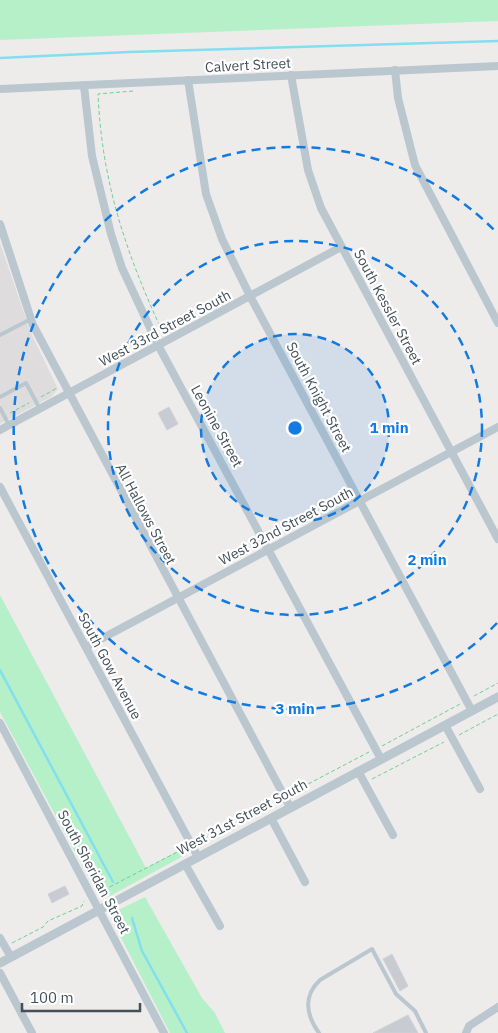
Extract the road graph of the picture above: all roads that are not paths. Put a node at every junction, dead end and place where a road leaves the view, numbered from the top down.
1 (498, 66) edge
2 (395, 70) junction
3 (291, 75) junction
4 (188, 80) junction
5 (84, 86) junction
6 (0, 89) edge
7 (0, 224) edge
8 (341, 247) junction
9 (250, 296) junction
10 (31, 319) junction
11 (498, 323) edge
12 (0, 335) edge
13 (158, 345) junction
14 (68, 394) junction
15 (0, 397) edge
16 (0, 408) edge
17 (40, 409) junction
18 (9, 426) junction
19 (498, 427) edge
20 (0, 430) edge
21 (452, 452) junction
22 (0, 487) edge
23 (360, 501) junction
24 (498, 539) edge
25 (270, 550) junction
26 (177, 599) junction
27 (86, 647) junction
28 (498, 697) edge
29 (472, 710) junction
30 (0, 723) edge
31 (445, 725) junction
32 (381, 759) junction
33 (358, 771) junction
34 (480, 789) dead end
35 (290, 807) junction
36 (271, 818) junction
37 (393, 835) dead end
38 (198, 857) junction
39 (185, 864) junction
40 (305, 882) dead end
41 (99, 909) junction
42 (220, 926) dead end
43 (0, 938) edge
44 (10, 957) junction
45 (0, 963) edge
46 (0, 973) edge
47 (498, 1007) edge
48 (32, 1033) edge
49 (164, 1033) edge
50 (319, 1033) edge
51 (426, 1033) edge
52 (466, 1033) edge

1 - 2 street, Calvert Street
2 - 3 street, Calvert Street
2 - 11 street
3 - 4 street, Calvert Street
3 - 8 street, South Kessler Street
4 - 5 street, Calvert Street
4 - 9 street, South Knight Street
5 - 6 street, Calvert Street
5 - 13 street, Leonine Street
7 - 10 street, All Hallows Street
8 - 9 street, West 33rd Street South
8 - 21 street, South Kessler Street
9 - 13 street, West 33rd Street South
9 - 23 street, South Knight Street
10 - 12 lane
10 - 14 street, All Hallows Street
13 - 14 street, West 33rd Street South
13 - 25 street, Leonine Street
14 - 17 street, West 33rd Street South
14 - 26 street, All Hallows Street
15 - 17 lane
16 - 18 lane
17 - 18 street, West 33rd Street South
18 - 20 street, West 33rd Street South
19 - 21 street, West 32nd Street South
21 - 23 street, West 32nd Street South
21 - 24 street, South Kessler Street
22 - 27 street, South Gow Avenue
23 - 25 street, West 32nd Street South
23 - 29 street, South Knight Street
25 - 26 street, West 32nd Street South
25 - 32 street, Leonine Street
26 - 27 street, West 32nd Street South
26 - 35 street, All Hallows Street
27 - 38 street, South Gow Avenue
28 - 29 street, West 31st Street South
29 - 31 street, West 31st Street South
30 - 41 street, South Sheridan Street
31 - 32 street, West 31st Street South
31 - 34 street
32 - 33 street, West 31st Street South
33 - 35 street, West 31st Street South
33 - 37 street
35 - 36 street, West 31st Street South
36 - 38 street, West 31st Street South
36 - 40 street
38 - 39 street, West 31st Street South
39 - 41 street, West 31st Street South
39 - 42 street
41 - 44 street, West 31st Street South
41 - 49 street, South Sheridan Street
43 - 44 street
44 - 45 street, West 31st Street South
46 - 48 street
47 - 52 street
50 - 51 lane

